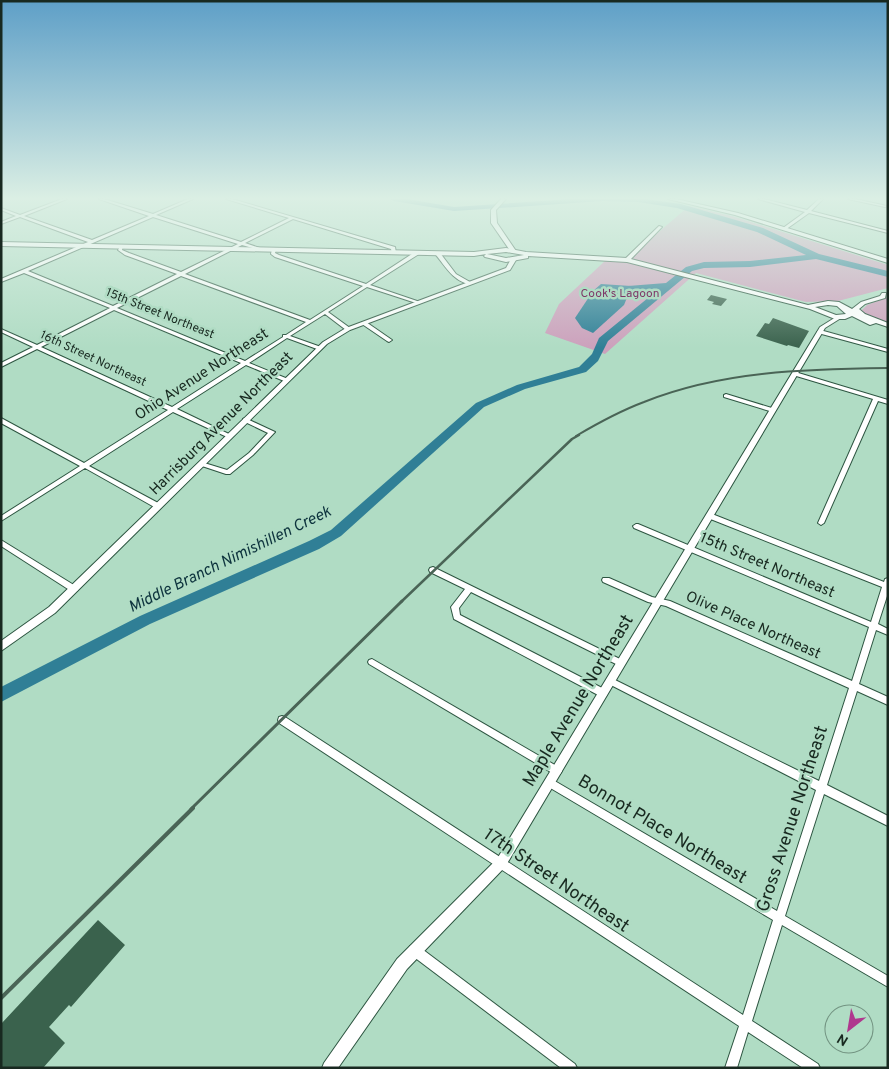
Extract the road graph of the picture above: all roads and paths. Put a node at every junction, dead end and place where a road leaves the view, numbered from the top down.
1 (76, 249) edge
2 (121, 249) edge
3 (226, 249) edge
4 (230, 249) junction
5 (257, 249) edge
6 (393, 249) edge
7 (503, 249) edge
8 (510, 249) edge
9 (638, 249) edge
10 (847, 249) edge
11 (261, 250) junction
12 (274, 250) junction
13 (394, 253) junction
14 (417, 253) junction
15 (438, 254) junction
16 (499, 255) junction
17 (514, 255) junction
18 (627, 260) junction
19 (888, 262) edge
20 (24, 271) junction
21 (181, 274) junction
22 (495, 274) junction
23 (1, 281) edge
24 (468, 283) junction
25 (367, 285) junction
26 (886, 294) edge
27 (864, 299) junction
28 (418, 302) junction
29 (837, 304) junction
30 (114, 308) junction
31 (821, 310) junction
32 (849, 310) junction
33 (324, 312) junction
34 (840, 318) junction
35 (309, 320) junction
36 (364, 323) junction
37 (873, 323) junction
38 (888, 326) edge
39 (348, 329) junction
40 (822, 329) junction
41 (1, 330) edge
42 (285, 336) junction
43 (389, 340) dead end
44 (37, 347) junction
45 (319, 348) junction
46 (888, 351) edge
47 (245, 363) junction
48 (1, 365) edge
49 (795, 374) junction
50 (286, 380) junction
51 (726, 396) dead end
52 (876, 398) junction
53 (888, 402) edge
54 (173, 410) junction
55 (773, 410) junction
56 (1, 420) edge
57 (245, 420) junction
58 (229, 436) junction
59 (201, 464) junction
60 (85, 466) junction
61 (158, 506) junction
62 (710, 516) junction
63 (1, 519) edge
64 (821, 523) dead end
65 (636, 526) dead end
66 (1, 542) edge
67 (690, 549) junction
68 (433, 570) dead end
69 (606, 580) dead end
70 (887, 584) edge
71 (470, 588) junction
72 (74, 589) junction
73 (659, 602) junction
74 (874, 626) junction
75 (888, 632) edge
76 (1, 647) edge
77 (372, 662) dead end
78 (621, 662) junction
79 (610, 681) junction
80 (853, 685) junction
81 (603, 693) junction
82 (888, 701) edge
83 (282, 720) dead end
84 (557, 771) junction
85 (550, 783) junction
86 (820, 787) junction
87 (888, 821) edge
88 (501, 863) junction
89 (779, 918) junction
90 (414, 950) junction
91 (888, 982) edge
92 (745, 1023) junction
93 (329, 1068) edge
94 (571, 1068) edge
95 (731, 1068) edge
96 (814, 1068) edge

1 - 20 street
2 - 21 street
3 - 4 main road
4 - 11 main road
4 - 21 street
5 - 11 street
6 - 13 street
7 - 16 street
8 - 17 street
9 - 18 street
10 - 19 street
11 - 12 main road
12 - 13 main road
12 - 25 street
13 - 14 main road
14 - 15 main road
14 - 25 street, Ohio Avenue Northeast
15 - 16 main road
15 - 24 street
16 - 17 main road
16 - 17 main road
16 - 22 street
17 - 18 main road
17 - 22 street, Harrisburg Avenue Northeast
18 - 31 main road
20 - 23 street
20 - 30 street, 15th Street Northeast
21 - 30 street
21 - 35 street
22 - 24 street, Harrisburg Avenue Northeast
24 - 28 street, Harrisburg Avenue Northeast
25 - 28 street
25 - 33 street, Ohio Avenue Northeast
26 - 27 main road
26 - 38 main road
27 - 29 main road
27 - 32 main road
28 - 36 street, Harrisburg Avenue Northeast
29 - 31 main road
29 - 32 main road
30 - 44 street
30 - 47 street, 15th Street Northeast
31 - 34 main road
31 - 40 street
32 - 34 main road
32 - 37 main road
33 - 35 street, Ohio Avenue Northeast
33 - 39 street
34 - 37 main road
34 - 40 street, Maple Avenue Northeast
35 - 42 street, Ohio Avenue Northeast
36 - 39 street, Harrisburg Avenue Northeast
36 - 43 street
37 - 38 main road
39 - 45 street, Harrisburg Avenue Northeast
40 - 46 street
40 - 49 street, Maple Avenue Northeast
41 - 44 street, 16th Street Northeast
42 - 45 street
42 - 47 street, Ohio Avenue Northeast
44 - 48 street
44 - 54 street, 16th Street Northeast
45 - 50 street, Harrisburg Avenue Northeast
47 - 50 street, 15th Street Northeast
47 - 54 street, Ohio Avenue Northeast
49 - 52 street
49 - 55 street, Maple Avenue Northeast
50 - 57 street, Harrisburg Avenue Northeast
51 - 55 street
52 - 53 street
52 - 64 street
54 - 58 street, 16th Street Northeast
54 - 60 street, Ohio Avenue Northeast
55 - 62 street, Maple Avenue Northeast
56 - 60 street
57 - 58 street, Harrisburg Avenue Northeast
57 - 59 street
58 - 59 street, Harrisburg Avenue Northeast
59 - 61 street, Harrisburg Avenue Northeast
60 - 61 street
60 - 63 street, Ohio Avenue Northeast
61 - 72 street, Harrisburg Avenue Northeast
62 - 67 street, Maple Avenue Northeast
62 - 70 street
65 - 67 street, 15th Street Northeast
66 - 72 street
67 - 73 street, Maple Avenue Northeast
67 - 74 street, 15th Street Northeast
68 - 71 street
69 - 73 street, Olive Place Northeast
70 - 74 street, Gross Avenue Northeast
71 - 78 street
71 - 81 street
72 - 76 street, Harrisburg Avenue Northeast
73 - 78 street, Maple Avenue Northeast
73 - 80 street, Olive Place Northeast
74 - 75 street, 15th Street Northeast
74 - 80 street, Gross Avenue Northeast
77 - 84 street
78 - 79 street, Maple Avenue Northeast
79 - 81 street, Maple Avenue Northeast
79 - 86 street
80 - 82 street, Olive Place Northeast
80 - 86 street, Gross Avenue Northeast
81 - 84 street, Maple Avenue Northeast
83 - 88 street, 17th Street Northeast
84 - 85 street, Maple Avenue Northeast
85 - 88 street, Maple Avenue Northeast
85 - 89 street, Bonnot Place Northeast
86 - 87 street
86 - 89 street, Gross Avenue Northeast
88 - 90 street, Maple Avenue Northeast
88 - 92 street, 17th Street Northeast
89 - 91 street, Bonnot Place Northeast
89 - 92 street, Gross Avenue Northeast
90 - 93 street, Maple Avenue Northeast
90 - 94 street
92 - 95 street, Gross Avenue Northeast
92 - 96 street, 17th Street Northeast

